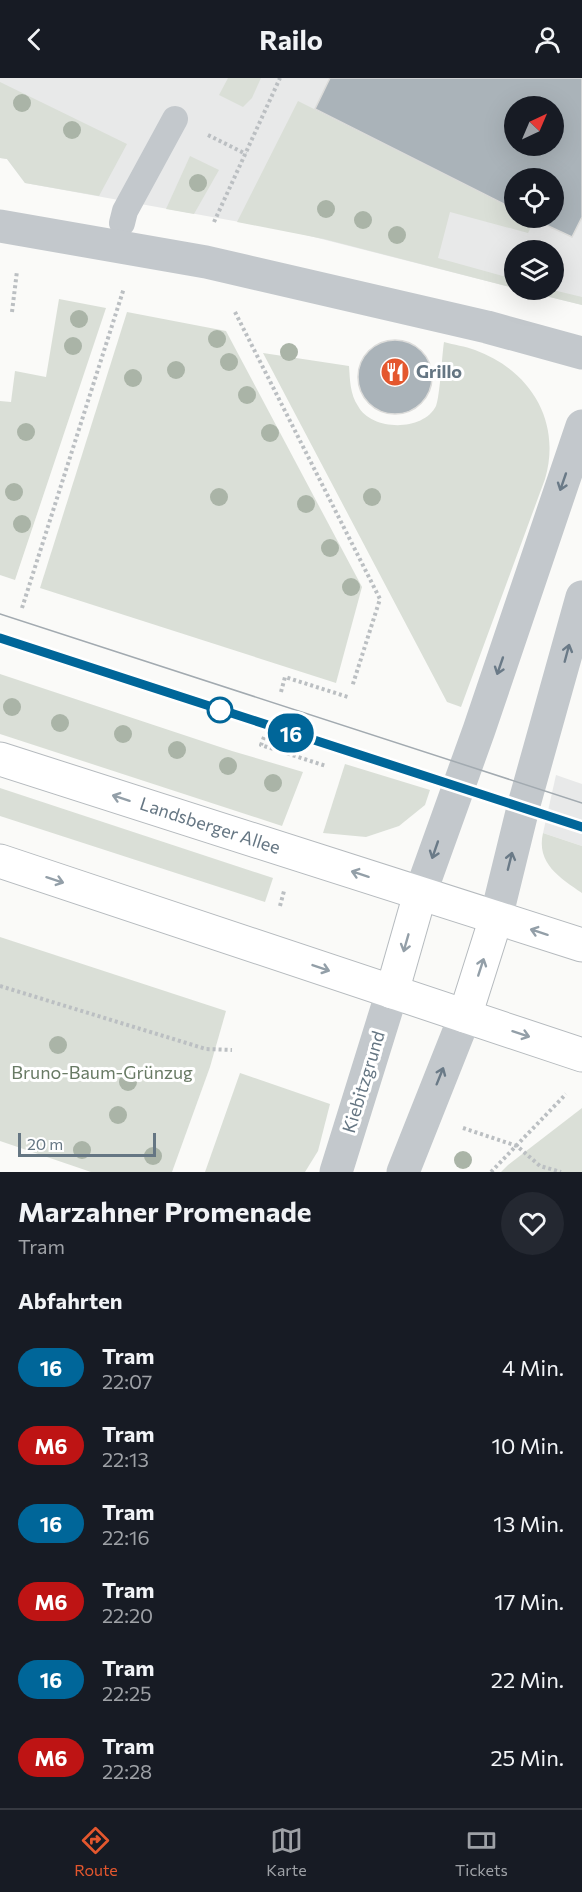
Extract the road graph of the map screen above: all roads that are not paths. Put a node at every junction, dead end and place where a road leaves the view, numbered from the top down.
1 (174, 119) dead end
2 (123, 223) dead end
3 (0, 226) edge
4 (582, 353) edge
5 (582, 426) edge
6 (582, 597) edge
7 (0, 759) edge
8 (0, 861) edge
9 (420, 894) junction
10 (496, 918) junction
11 (582, 945) edge
12 (392, 992) junction
13 (465, 1016) junction
14 (582, 1055) edge
15 (336, 1172) edge
16 (403, 1172) edge

1 - 2 lane
3 - 4 street
5 -> 9 street
10 -> 6 street
9 -> 7 main road, Landsberger Allee
8 -> 12 main road
9 - 10 main road, Landsberger Allee
9 -> 12 main road
11 -> 10 main road, Landsberger Allee
13 -> 10 main road
12 - 13 main road
12 - 15 street, Kiebitzgrund
13 -> 14 main road
16 -> 13 street

